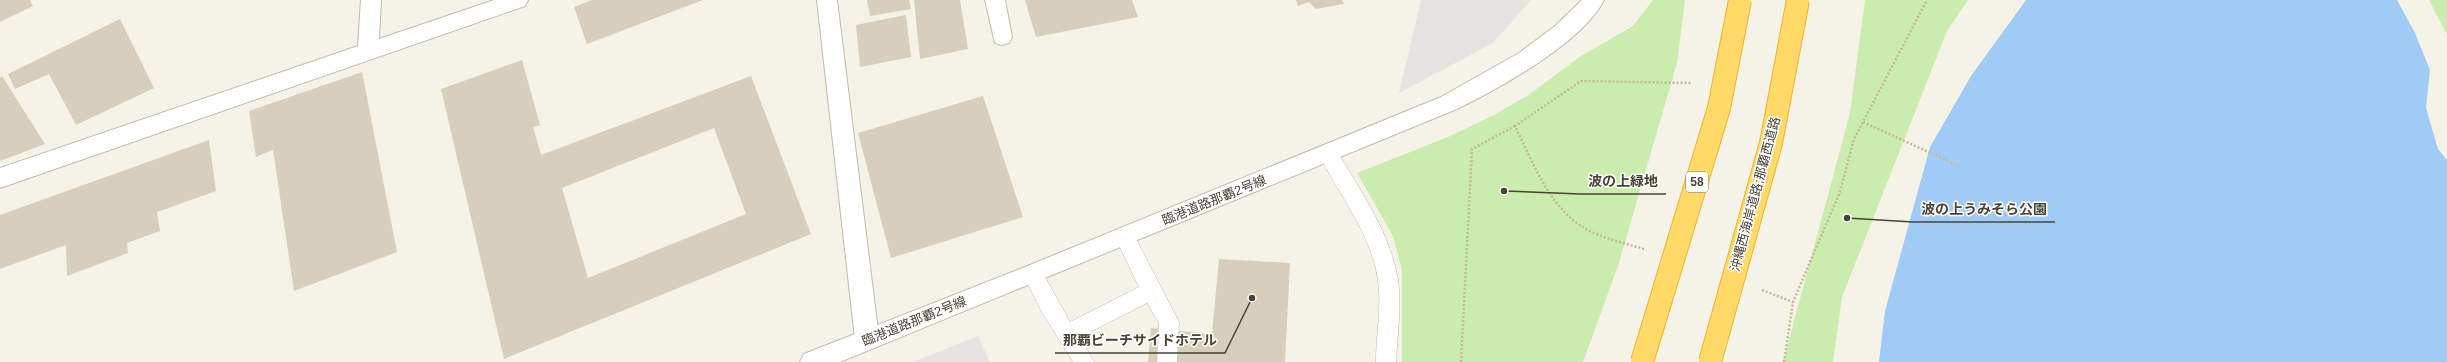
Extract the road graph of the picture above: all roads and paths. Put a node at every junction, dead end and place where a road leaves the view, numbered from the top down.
1 (371, 0) edge
2 (518, 0) edge
3 (827, 0) edge
4 (995, 0) edge
5 (1594, 0) edge
6 (1740, 0) edge
7 (1798, 0) edge
8 (1927, 0) edge
9 (1002, 37) dead end
10 (368, 53) junction
11 (1699, 83) dead end
12 (1863, 122) junction
13 (1515, 126) junction
14 (1328, 154) junction
15 (1958, 166) dead end
16 (0, 178) edge
17 (1125, 237) junction
18 (1652, 251) dead end
19 (1033, 274) junction
20 (1756, 288) dead end
21 (1151, 291) junction
22 (1793, 302) junction
23 (1066, 334) junction
24 (867, 339) junction
25 (812, 362) edge
26 (1084, 362) edge
27 (1167, 362) edge
28 (1386, 362) edge
29 (1461, 362) edge
30 (1642, 362) edge
31 (1710, 362) edge
32 (1784, 362) edge

1 - 10 street
2 - 10 street
3 - 24 street
4 - 9 street
5 - 14 street, 臨港道路那覇2号線
6 - 30 highway, 58, bridge
7 - 31 highway, 沖縄西海岸道路;那覇西道路, bridge
8 - 12 path
10 - 16 street
11 - 13 path
12 - 15 path
12 - 22 path
13 - 18 path
13 - 29 path
14 - 17 street, 臨港道路那覇2号線
14 - 28 lane
17 - 19 street, 臨港道路那覇2号線
17 - 21 lane
19 - 23 lane
19 - 24 street, 臨港道路那覇2号線
20 - 22 path
21 - 23 lane
21 - 27 lane
22 - 32 path
23 - 26 lane
24 - 25 street, 臨港道路那覇2号線

